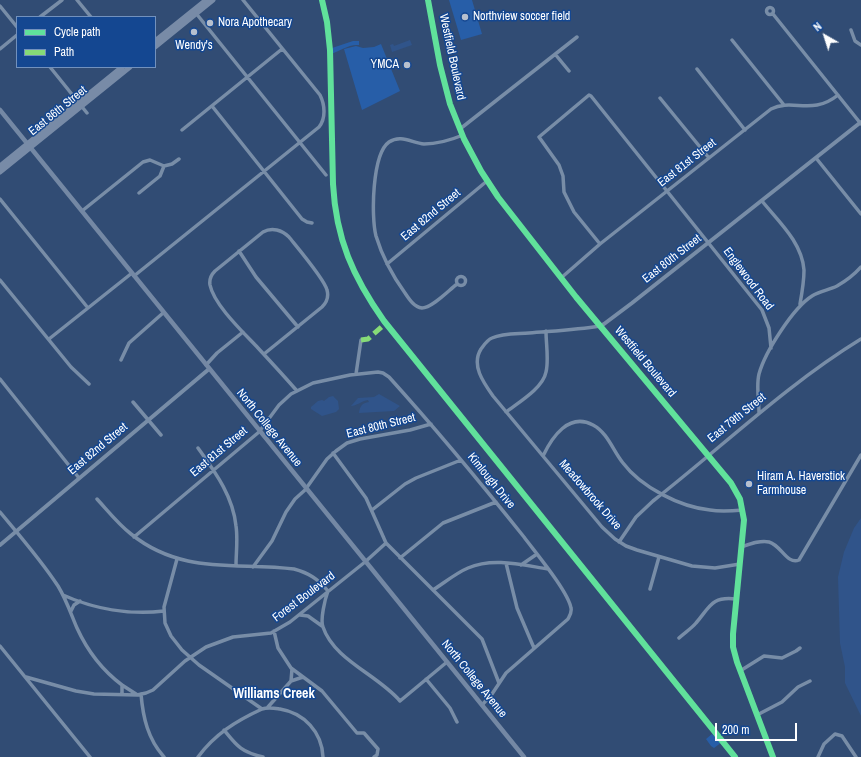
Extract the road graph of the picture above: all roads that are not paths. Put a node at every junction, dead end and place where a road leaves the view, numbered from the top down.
1 (62, 0) edge
2 (77, 0) edge
3 (206, 0) edge
4 (213, 0) edge
5 (243, 0) edge
6 (428, 0) edge
7 (0, 6) edge
8 (194, 12) junction
9 (773, 14) dead end
10 (41, 16) edge
11 (90, 16) edge
12 (16, 26) edge
13 (851, 30) dead end
14 (16, 36) edge
15 (577, 37) dead end
16 (156, 40) edge
17 (732, 40) dead end
18 (861, 45) edge
19 (156, 46) edge
20 (0, 49) edge
21 (282, 49) junction
22 (555, 54) junction
23 (51, 68) edge
24 (121, 68) edge
25 (129, 68) edge
26 (696, 69) dead end
27 (569, 71) dead end
28 (247, 78) junction
29 (838, 95) junction
30 (660, 98) dead end
31 (80, 104) junction
32 (784, 105) junction
33 (212, 106) junction
34 (0, 110) edge
35 (87, 112) dead end
36 (861, 123) edge
37 (460, 129) junction
38 (182, 130) dead end
39 (745, 130) junction
40 (462, 135) junction
41 (300, 142) junction
42 (28, 145) junction
43 (709, 158) junction
44 (816, 158) junction
45 (179, 159) dead end
46 (0, 166) edge
47 (164, 166) junction
48 (0, 172) edge
49 (264, 172) junction
50 (326, 175) dead end
51 (487, 181) junction
52 (667, 191) junction
53 (139, 193) dead end
54 (0, 199) edge
55 (762, 201) junction
56 (82, 211) junction
57 (861, 214) edge
58 (312, 223) dead end
59 (708, 243) junction
60 (600, 244) junction
61 (239, 251) junction
62 (387, 264) junction
63 (861, 267) edge
64 (133, 275) junction
65 (561, 278) junction
66 (0, 280) edge
67 (457, 284) dead end
68 (800, 306) junction
69 (88, 308) junction
70 (163, 313) junction
71 (600, 326) junction
72 (298, 327) junction
73 (244, 332) junction
74 (546, 332) junction
75 (49, 339) junction
76 (861, 339) edge
77 (361, 340) dead end
78 (771, 348) junction
79 (264, 354) junction
80 (477, 358) joint
81 (121, 360) dead end
82 (208, 367) junction
83 (384, 373) joint
84 (356, 374) junction
85 (0, 380) edge
86 (89, 384) dead end
87 (297, 391) junction
88 (133, 402) dead end
89 (506, 412) junction
90 (759, 413) junction
91 (148, 420) junction
92 (431, 424) junction
93 (260, 432) junction
94 (161, 436) dead end
95 (198, 448) dead end
96 (333, 453) junction
97 (861, 454) edge
98 (708, 455) junction
99 (543, 456) junction
100 (461, 460) junction
101 (213, 470) junction
102 (79, 478) junction
103 (306, 488) junction
104 (660, 494) junction
105 (97, 499) dead end
106 (496, 502) junction
107 (372, 510) junction
108 (743, 510) junction
109 (0, 512) edge
110 (16, 532) junction
111 (134, 536) junction
112 (619, 542) junction
113 (386, 543) junction
114 (0, 545) edge
115 (741, 547) junction
116 (537, 554) junction
117 (659, 557) junction
118 (400, 558) junction
119 (177, 559) junction
120 (365, 562) junction
121 (506, 563) junction
122 (740, 564) junction
123 (521, 565) junction
124 (236, 566) junction
125 (253, 567) junction
126 (548, 569) junction
127 (650, 589) dead end
128 (433, 590) junction
129 (328, 591) junction
130 (63, 595) junction
131 (736, 599) junction
132 (80, 602) junction
133 (71, 611) junction
134 (164, 611) junction
135 (300, 615) junction
136 (322, 626) junction
137 (274, 631) junction
138 (678, 638) dead end
139 (0, 646) edge
140 (534, 648) junction
141 (800, 648) dead end
142 (190, 657) junction
143 (447, 662) junction
144 (292, 669) junction
145 (740, 671) junction
146 (303, 677) junction
147 (26, 678) junction
148 (426, 679) junction
149 (291, 681) junction
150 (810, 681) dead end
151 (122, 684) junction
152 (499, 684) junction
153 (122, 694) junction
154 (139, 694) junction
155 (482, 705) junction
156 (268, 707) junction
157 (262, 709) junction
158 (757, 715) junction
159 (457, 722) dead end
160 (224, 730) junction
161 (854, 756) edge
162 (90, 757) edge
163 (164, 757) edge
164 (198, 757) edge
165 (263, 757) edge
166 (323, 757) edge
167 (374, 757) edge
168 (524, 757) edge
169 (773, 757) edge
170 (818, 757) edge

1 - 10 street
2 - 11 street
3 - 8 main road
4 - 8 main road
5 - 21 street
6 - 37 street, Westfield Boulevard
7 - 12 street
8 - 16 main road
8 - 19 main road
8 - 28 street
9 - 29 street
13 - 18 street
14 - 20 street
15 - 22 street
17 - 32 street
21 - 28 street
21 - 41 street
22 - 27 street
22 - 37 street
23 - 31 street
24 - 31 main road, East 86th Street
25 - 31 main road, East 86th Street
26 - 39 street
28 - 33 street
28 - 41 street
29 - 32 street, East 81st Street
29 - 36 street
30 - 43 street
31 - 35 street
31 - 42 main road, East 86th Street
32 - 39 street, East 81st Street
33 - 38 street
33 - 49 street
34 - 42 main road, North College Avenue
36 - 44 street, East 80th Street
37 - 40 street, Westfield Boulevard
39 - 43 street, East 81st Street
40 - 51 street, Westfield Boulevard
40 - 62 street
41 - 49 street
41 - 50 street
42 - 46 main road, East 86th Street
42 - 48 main road, East 86th Street
42 - 56 main road, North College Avenue
43 - 52 street, East 81st Street
44 - 55 street, East 80th Street
44 - 57 street
45 - 47 street
47 - 53 street
47 - 56 street
49 - 58 street
49 - 64 street
51 - 62 street, East 82nd Street
51 - 65 street, Westfield Boulevard
52 - 59 street, Englewood Road
52 - 60 street, East 81st Street
52 - 60 street, Englewood Road
54 - 69 street
55 - 59 street, East 80th Street
55 - 68 street
56 - 64 main road, North College Avenue
59 - 71 street, East 80th Street
59 - 78 street, Englewood Road
60 - 65 street, East 81st Street
61 - 72 street
61 - 72 street
61 - 73 street
62 - 67 street
63 - 68 street
64 - 69 street
64 - 70 main road, North College Avenue
65 - 71 street, Westfield Boulevard
66 - 75 street
68 - 78 street
69 - 75 street
70 - 81 street
70 - 82 main road, North College Avenue
71 - 74 street, East 80th Street
71 - 98 street, Westfield Boulevard
72 - 79 street
73 - 79 street
73 - 82 street, East 82nd Street
74 - 80 street, East 80th Street
74 - 89 street
75 - 86 street
76 - 90 street, East 79th Street
77 - 84 street
78 - 90 street
79 - 87 street
80 - 89 street, Meadowbrook Drive
82 - 91 street, East 82nd Street
82 - 93 main road, North College Avenue
83 - 84 street, East 81st Street
83 - 92 street, Kimlough Drive
84 - 87 street, East 81st Street
85 - 102 street
87 - 93 street, East 81st Street
88 - 91 street
89 - 99 street, Meadowbrook Drive
90 - 98 street, East 79th Street
91 - 94 street
91 - 102 street, East 82nd Street
92 - 96 street, East 80th Street
92 - 100 street, Kimlough Drive
93 - 101 street, East 81st Street
93 - 103 main road, North College Avenue
95 - 101 street
96 - 103 street, East 80th Street
96 - 107 street
97 - 115 street
98 - 104 street, East 79th Street
98 - 108 street, Westfield Boulevard
99 - 104 street
99 - 112 street, Meadowbrook Drive
100 - 106 street, Kimlough Drive
100 - 107 street
101 - 111 street, East 81st Street
101 - 124 street
102 - 110 street, East 82nd Street
103 - 120 main road, North College Avenue
103 - 125 street, East 80th Street
104 - 108 street
104 - 112 street, East 79th Street
105 - 111 street
106 - 116 street, Kimlough Drive
106 - 118 street
107 - 113 street
108 - 115 street, Westfield Boulevard
109 - 110 street
110 - 114 street, East 82nd Street
110 - 130 street
111 - 119 street
112 - 117 street, Meadowbrook Drive
113 - 118 street
113 - 120 street, Forest Boulevard
115 - 122 street, Westfield Boulevard
116 - 123 street
116 - 126 street, Kimlough Drive
117 - 122 street, Meadowbrook Drive
117 - 127 street
118 - 128 street
119 - 124 street
119 - 134 street
120 - 129 street, Forest Boulevard
120 - 143 main road, North College Avenue
121 - 123 street
121 - 128 street
121 - 140 street
122 - 131 street, Westfield Boulevard
123 - 126 street
124 - 125 street
125 - 129 street
126 - 140 street, Kimlough Drive
128 - 152 street
129 - 135 street, Forest Boulevard
129 - 136 street
130 - 132 street
130 - 133 street
131 - 138 street
131 - 145 street, Westfield Boulevard
132 - 133 street
132 - 134 street
133 - 151 street
134 - 142 street
135 - 136 street
135 - 137 street, Forest Boulevard
136 - 148 street
137 - 142 street, Forest Boulevard
137 - 144 street
139 - 147 street
140 - 152 street
141 - 145 street
142 - 154 street, Forest Boulevard
142 - 157 street
143 - 148 street
143 - 155 main road, North College Avenue
144 - 146 street
144 - 149 street
145 - 158 street, Westfield Boulevard
146 - 149 street
146 - 167 street
147 - 153 street
147 - 162 street
148 - 159 street
149 - 156 street
150 - 158 street
151 - 153 street
151 - 154 street
152 - 155 street
153 - 154 street
154 - 163 street
155 - 168 main road, North College Avenue
156 - 157 street
156 - 166 street
157 - 160 street
158 - 169 street, Westfield Boulevard
160 - 164 street
160 - 165 street
161 - 170 street

